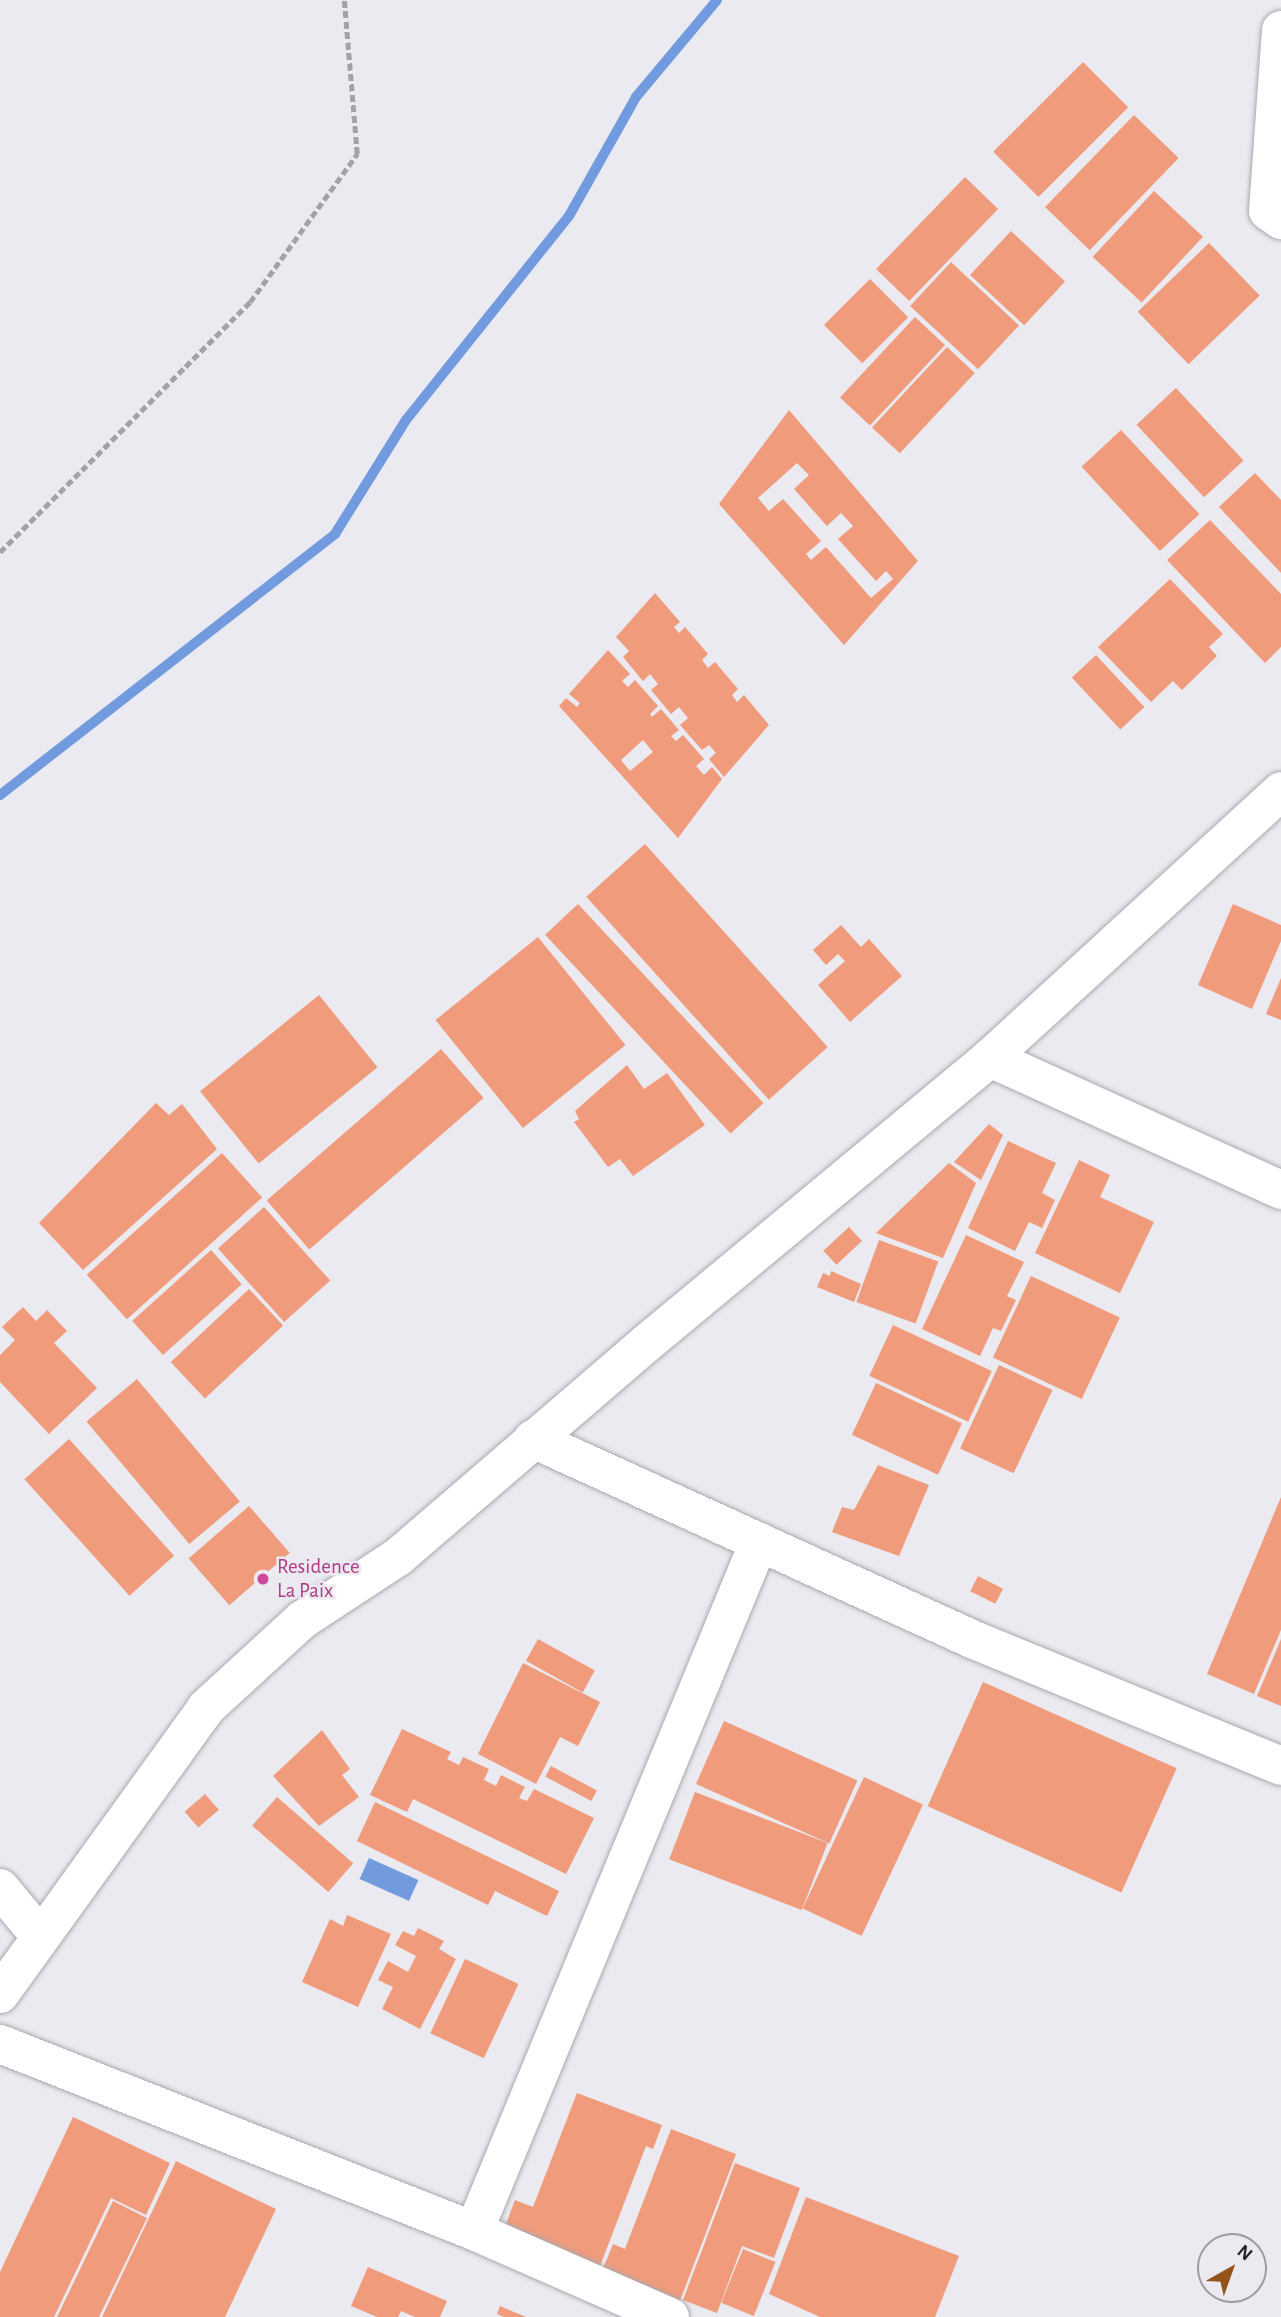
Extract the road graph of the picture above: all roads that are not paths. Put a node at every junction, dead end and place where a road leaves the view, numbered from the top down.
1 (1281, 30) edge
2 (1281, 220) edge
3 (1281, 791) edge
4 (990, 1058) junction
5 (1281, 1190) edge
6 (533, 1439) junction
7 (759, 1542) junction
8 (1281, 1766) edge
9 (0, 1888) edge
10 (40, 1936) junction
11 (0, 1994) edge
12 (0, 2044) edge
13 (474, 2231) junction
14 (670, 2317) edge

1 - 2 street
3 - 4 street
4 - 5 street
4 - 6 street
6 - 7 street
6 - 10 street
7 - 8 street
7 - 13 street
9 - 10 street
10 - 11 street
12 - 13 street
13 - 14 street

